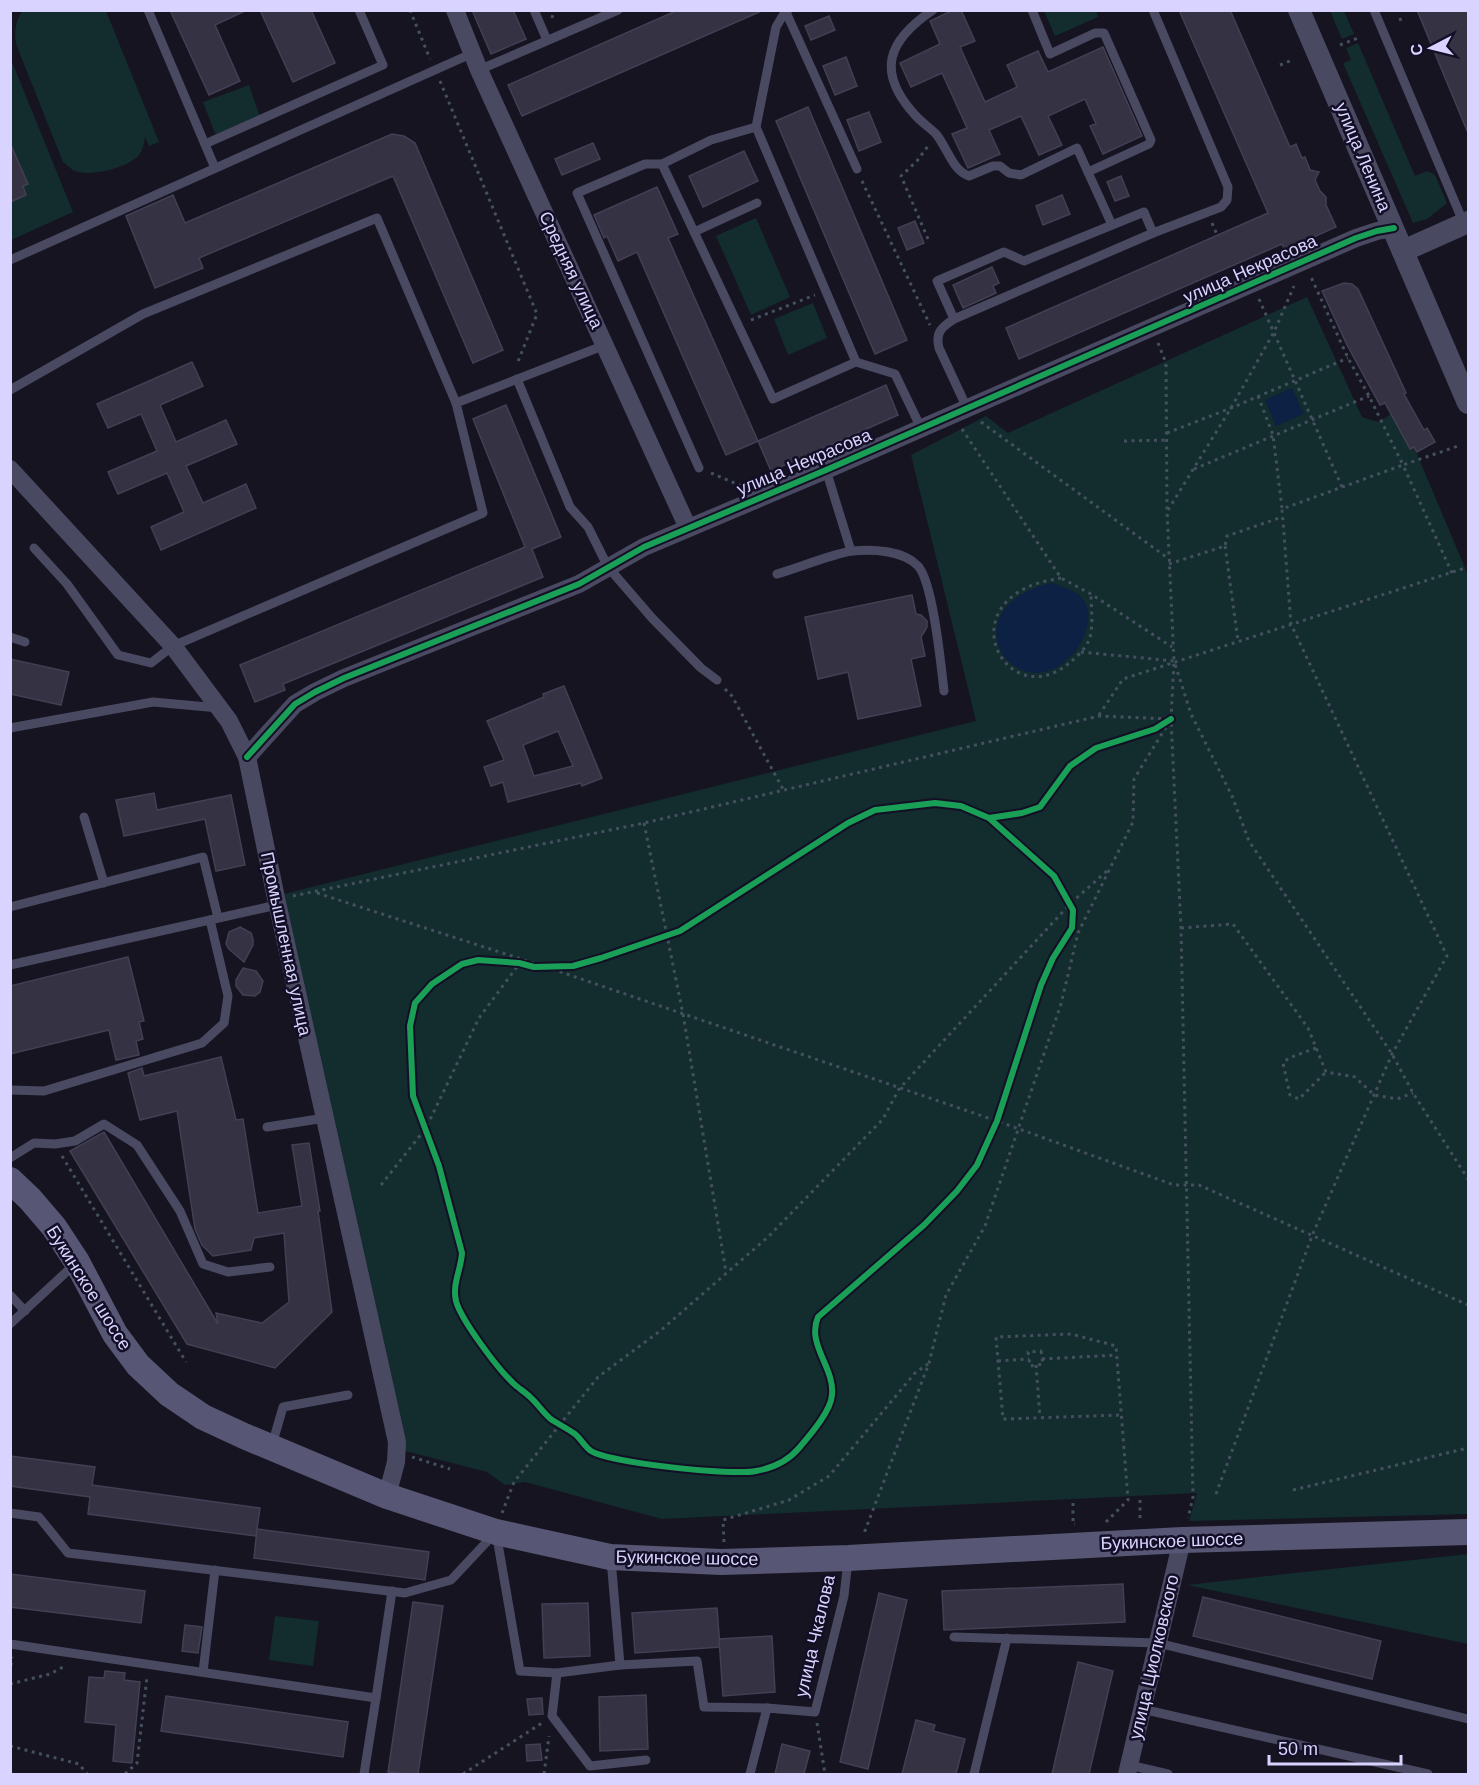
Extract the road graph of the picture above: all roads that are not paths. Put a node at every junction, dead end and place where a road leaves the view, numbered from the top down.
1 (148, 10) edge
2 (359, 10) edge
3 (454, 10) edge
4 (534, 10) edge
5 (618, 10) edge
6 (933, 10) edge
7 (1032, 10) edge
8 (1153, 10) edge
9 (1299, 10) edge
10 (1374, 10) edge
11 (786, 11) edge
12 (547, 40) junction
13 (476, 61) junction
14 (756, 127) junction
15 (205, 144) junction
16 (662, 164) junction
17 (215, 168) junction
18 (857, 169) road end
19 (1088, 172) junction
20 (757, 203) dead end
21 (1112, 225) junction
22 (1467, 226) edge
23 (1394, 228) junction
24 (694, 232) junction
25 (1153, 233) junction
26 (1403, 251) junction
27 (10, 260) edge
28 (954, 319) junction
29 (605, 345) junction
30 (856, 362) junction
31 (514, 380) junction
32 (10, 390) edge
33 (456, 403) junction
34 (1468, 403) edge
35 (964, 412) junction
36 (921, 428) junction
37 (699, 468) road end
38 (10, 469) edge
39 (826, 470) junction
40 (688, 528) junction
41 (34, 548) dead end
42 (851, 551) junction
43 (608, 567) junction
44 (777, 574) dead end
45 (10, 637) edge
46 (25, 642) dead end
47 (173, 646) junction
48 (717, 681) road end
49 (944, 691) dead end
50 (219, 708) junction
51 (10, 728) edge
52 (247, 757) junction
53 (84, 817) dead end
54 (104, 883) junction
55 (276, 902) junction
56 (10, 907) edge
57 (214, 919) junction
58 (10, 965) edge
59 (10, 1090) edge
60 (325, 1118) junction
61 (267, 1127) dead end
62 (10, 1158) edge
63 (10, 1180) edge
64 (77, 1262) junction
65 (270, 1267) dead end
66 (10, 1295) edge
67 (25, 1311) junction
68 (10, 1324) edge
69 (348, 1395) dead end
70 (271, 1447) junction
71 (387, 1496) junction
72 (10, 1513) edge
73 (496, 1532) junction
74 (1468, 1532) edge
75 (1182, 1540) junction
76 (610, 1557) junction
77 (848, 1558) junction
78 (214, 1570) junction
79 (392, 1591) junction
80 (954, 1637) dead end
81 (1008, 1638) junction
82 (1158, 1643) junction
83 (10, 1644) edge
84 (620, 1665) junction
85 (203, 1672) junction
86 (557, 1673) junction
87 (376, 1698) junction
88 (767, 1708) junction
89 (1142, 1709) junction
90 (1468, 1719) edge
91 (646, 1760) dead end
92 (1128, 1770) edge
93 (364, 1774) edge
94 (750, 1774) edge
95 (974, 1774) edge
96 (1168, 1774) edge
97 (1428, 1774) edge

1 - 15 lane
2 - 15 lane
3 - 13 street, Средняя улица
4 - 12 lane
5 - 12 lane
6 - 19 lane
7 - 19 lane
8 - 25 lane
9 - 23 street, улица Ленина
10 - 22 lane
11 - 14 lane
11 - 18 lane
12 - 13 lane
13 - 17 lane
13 - 29 street, Средняя улица
14 - 16 lane
14 - 30 lane
15 - 17 lane
16 - 24 lane
16 - 37 lane
17 - 27 lane
19 - 21 lane
20 - 24 lane
21 - 25 lane
21 - 28 lane
22 - 26 street
23 - 26 street, улица Ленина
23 - 35 street, улица Некрасова
24 - 30 lane
25 - 28 lane
26 - 34 street, улица Ленина
28 - 35 lane
29 - 31 lane
29 - 40 street, Средняя улица
30 - 36 lane
31 - 33 lane
31 - 43 lane
32 - 33 lane
33 - 47 lane
35 - 36 street, улица Некрасова
36 - 39 street, улица Некрасова
38 - 47 street, Промышленная улица
39 - 40 street, улица Некрасова
39 - 42 lane
40 - 43 street, улица Некрасова
41 - 47 lane
42 - 44 lane
42 - 49 lane
43 - 48 lane
43 - 52 street, улица Некрасова
45 - 46 lane
47 - 50 street, Промышленная улица
50 - 51 lane
50 - 52 street, Промышленная улица
52 - 55 street, Промышленная улица
53 - 54 lane
54 - 56 lane
54 - 57 lane
55 - 57 lane
55 - 60 street, Промышленная улица
57 - 58 lane
57 - 59 lane
60 - 61 lane
60 - 71 street, Промышленная улица
62 - 65 lane
63 - 64 main road, Букинское шоссе
64 - 67 lane
64 - 70 main road, Букинское шоссе
66 - 67 lane
67 - 68 lane
69 - 70 lane
70 - 71 main road, Букинское шоссе
71 - 73 main road, Букинское шоссе
72 - 78 lane
73 - 76 main road, Букинское шоссе
73 - 79 lane
73 - 86 lane
74 - 75 main road, Букинское шоссе
75 - 77 main road, Букинское шоссе
75 - 82 street, улица Циолковского
76 - 77 main road, Букинское шоссе
76 - 84 lane
77 - 88 lane, улица Чкалова
78 - 79 lane
78 - 85 lane
79 - 87 lane
80 - 81 lane
81 - 82 lane
81 - 95 lane
82 - 89 street, улица Циолковского
82 - 90 lane
83 - 85 lane
84 - 86 lane
84 - 88 lane, улица Чкалова
85 - 87 lane
86 - 91 lane
87 - 93 lane
88 - 94 lane
89 - 92 street, улица Циолковского
89 - 97 lane
92 - 96 lane

